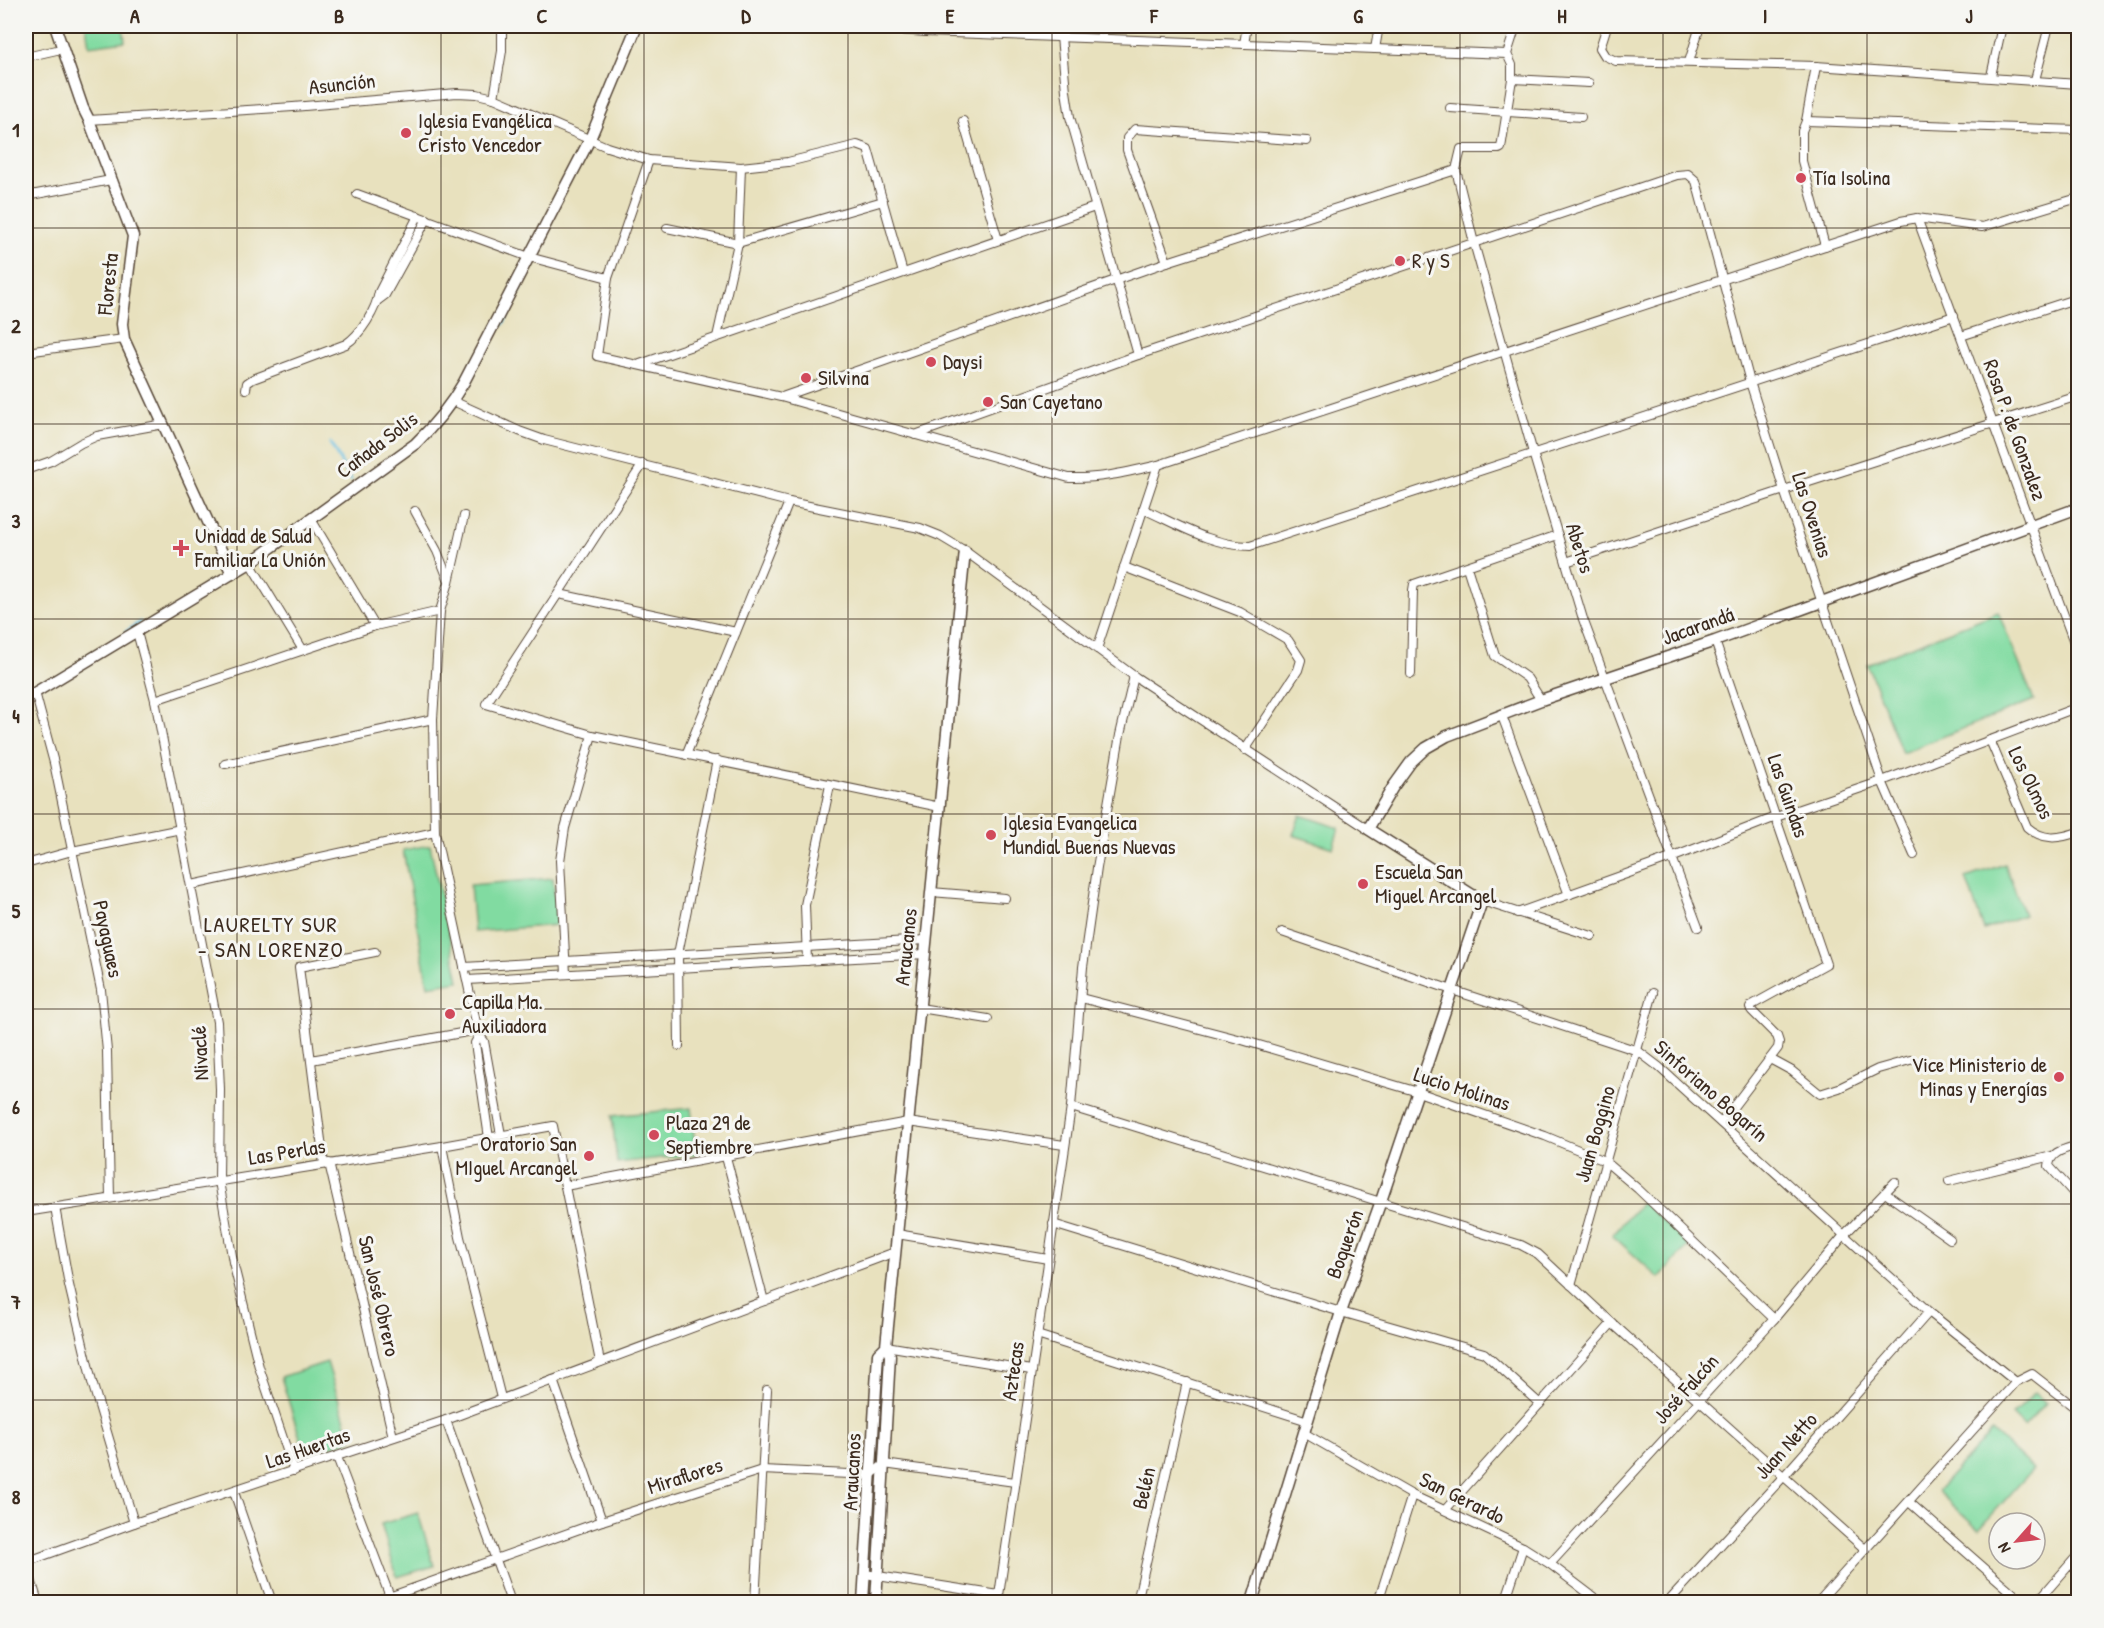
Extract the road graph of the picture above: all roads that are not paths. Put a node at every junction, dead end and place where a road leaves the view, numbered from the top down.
1 (55, 26) edge
2 (502, 26) edge
3 (637, 26) edge
4 (845, 26) edge
5 (1043, 26) edge
6 (1247, 26) edge
7 (1379, 26) edge
8 (1516, 26) edge
9 (1607, 26) edge
10 (1700, 26) edge
11 (2002, 26) edge
12 (2049, 26) edge
13 (926, 29) edge
14 (1040, 36) junction
15 (1061, 37) junction
16 (1244, 44) junction
17 (61, 49) junction
18 (1375, 49) junction
19 (1507, 54) junction
20 (26, 57) edge
21 (1689, 62) junction
22 (1816, 66) junction
23 (1991, 76) junction
24 (1512, 79) junction
25 (2035, 80) junction
26 (1589, 83) dead end
27 (2079, 84) edge
28 (494, 98) junction
29 (1450, 108) dead end
30 (1507, 112) junction
31 (1581, 117) dead end
32 (89, 120) junction
33 (963, 121) dead end
34 (1806, 121) junction
35 (2079, 130) edge
36 (590, 138) junction
37 (1307, 141) dead end
38 (649, 160) junction
39 (741, 167) junction
40 (1456, 170) junction
41 (111, 180) junction
42 (357, 194) dead end
43 (26, 196) edge
44 (2079, 198) edge
45 (883, 201) junction
46 (1095, 207) junction
47 (423, 218) junction
48 (1917, 218) junction
49 (667, 228) dead end
50 (998, 240) junction
51 (738, 243) junction
52 (1474, 243) junction
53 (1825, 246) junction
54 (529, 257) junction
55 (1167, 262) junction
56 (903, 273) junction
57 (608, 278) junction
58 (1115, 280) junction
59 (1722, 280) junction
60 (2079, 298) edge
61 (1954, 316) junction
62 (1961, 336) junction
63 (717, 337) junction
64 (124, 339) junction
65 (1505, 351) junction
66 (26, 352) edge
67 (1138, 355) junction
68 (639, 364) junction
69 (1750, 382) junction
70 (246, 389) dead end
71 (2079, 396) edge
72 (781, 398) junction
73 (453, 401) junction
74 (164, 424) junction
75 (1994, 424) junction
76 (915, 435) junction
77 (1533, 453) junction
78 (643, 464) junction
79 (1158, 465) junction
80 (26, 470) edge
81 (1784, 490) junction
82 (789, 502) junction
83 (2079, 508) edge
84 (1143, 509) junction
85 (415, 512) dead end
86 (464, 516) dead end
87 (311, 519) junction
88 (2031, 525) junction
89 (1558, 535) junction
90 (965, 551) junction
91 (1566, 562) junction
92 (250, 563) junction
93 (1124, 567) junction
94 (1467, 567) junction
95 (232, 574) junction
96 (449, 582) junction
97 (559, 594) junction
98 (1821, 602) junction
99 (440, 611) junction
100 (375, 626) junction
101 (137, 632) junction
102 (736, 632) junction
103 (1715, 641) junction
104 (1097, 649) junction
105 (303, 650) junction
106 (2079, 654) edge
107 (1411, 674) dead end
108 (1134, 676) junction
109 (1606, 679) junction
110 (30, 695) edge
111 (155, 700) junction
112 (1541, 700) junction
113 (2079, 707) edge
114 (1502, 716) junction
115 (433, 719) junction
116 (592, 735) junction
117 (1990, 740) junction
118 (1245, 750) junction
119 (686, 755) junction
120 (717, 760) junction
121 (225, 764) dead end
122 (1882, 781) junction
123 (830, 785) junction
124 (940, 807) junction
125 (1776, 817) junction
126 (181, 829) junction
127 (1368, 829) junction
128 (435, 832) junction
129 (2079, 832) edge
130 (72, 851) junction
131 (1914, 855) dead end
132 (1671, 858) junction
133 (26, 864) edge
134 (192, 885) junction
135 (931, 892) junction
136 (1569, 895) junction
137 (1005, 898) dead end
138 (1482, 901) junction
139 (1516, 914) junction
140 (1698, 927) dead end
141 (1282, 932) dead end
142 (1592, 936) dead end
143 (926, 940) junction
144 (805, 947) junction
145 (375, 952) dead end
146 (678, 954) junction
147 (925, 954) junction
148 (564, 961) junction
149 (807, 961) junction
150 (464, 967) junction
151 (676, 968) junction
152 (566, 974) junction
153 (467, 980) junction
154 (1452, 990) junction
155 (1653, 993) dead end
156 (1081, 998) junction
157 (920, 1008) junction
158 (988, 1019) dead end
159 (478, 1033) junction
160 (679, 1046) dead end
161 (1638, 1051) junction
162 (1770, 1059) junction
163 (311, 1060) junction
164 (1910, 1060) dead end
165 (1418, 1092) junction
166 (1071, 1107) junction
167 (908, 1122) junction
168 (1721, 1124) junction
169 (501, 1135) junction
170 (489, 1137) junction
171 (1064, 1145) junction
172 (2079, 1145) edge
173 (442, 1146) junction
174 (2052, 1156) junction
175 (726, 1157) junction
176 (1605, 1161) junction
177 (327, 1164) junction
178 (219, 1181) junction
179 (1949, 1181) dead end
180 (1894, 1182) dead end
181 (565, 1186) junction
182 (1885, 1192) junction
183 (110, 1198) junction
184 (2079, 1198) edge
185 (1381, 1201) junction
186 (56, 1207) junction
187 (26, 1212) edge
188 (1053, 1224) junction
189 (897, 1234) junction
190 (1845, 1234) junction
191 (1950, 1239) dead end
192 (895, 1252) junction
193 (1048, 1259) junction
194 (1571, 1285) junction
195 (764, 1301) junction
196 (1341, 1312) junction
197 (1929, 1312) junction
198 (1774, 1319) junction
199 (1612, 1323) junction
200 (1036, 1335) junction
201 (886, 1347) junction
202 (600, 1362) junction
203 (1031, 1370) junction
204 (553, 1380) junction
205 (1187, 1382) junction
206 (2016, 1382) junction
207 (766, 1390) dead end
208 (501, 1398) junction
209 (1700, 1400) junction
210 (1540, 1404) junction
211 (2079, 1410) edge
212 (446, 1420) junction
213 (1308, 1420) junction
214 (1304, 1433) junction
215 (393, 1437) junction
216 (337, 1457) junction
217 (884, 1464) junction
218 (762, 1470) junction
219 (294, 1471) junction
220 (871, 1475) junction
221 (1784, 1476) junction
222 (1015, 1482) junction
223 (234, 1492) junction
224 (1412, 1495) junction
225 (1909, 1502) junction
226 (1445, 1510) junction
227 (602, 1521) junction
228 (134, 1523) junction
229 (1523, 1546) junction
230 (1866, 1550) junction
231 (2079, 1555) edge
232 (496, 1559) junction
233 (26, 1563) edge
234 (1551, 1564) junction
235 (865, 1574) junction
236 (877, 1575) junction
237 (998, 1599) edge
238 (391, 1600) edge
239 (38, 1602) edge
240 (272, 1602) edge
241 (375, 1602) edge
242 (511, 1602) edge
243 (754, 1602) edge
244 (864, 1602) edge
245 (876, 1602) edge
246 (1137, 1602) edge
247 (1252, 1602) edge
248 (1378, 1602) edge
249 (1505, 1602) edge
250 (1600, 1602) edge
251 (1668, 1602) edge
252 (1818, 1602) edge
253 (2023, 1602) edge
254 (2037, 1602) edge

1 - 17 street, Floresta
2 - 28 street
3 - 36 street, Cañada Solis
4 - 13 street
5 - 14 street
6 - 16 street
7 - 18 street
8 - 19 street
9 - 21 street
10 - 21 street
11 - 23 street
12 - 25 street
13 - 14 street
14 - 15 street
15 - 16 street
15 - 46 street
16 - 18 street
17 - 20 street
17 - 32 street, Floresta
18 - 19 street
19 - 24 street
21 - 22 street
22 - 23 street
22 - 34 street
23 - 25 street
24 - 26 street
24 - 30 street
25 - 27 street
28 - 32 street, Asunción
28 - 36 street, Asunción
29 - 30 street
30 - 31 street
30 - 40 street
32 - 41 street, Floresta
33 - 50 street
34 - 35 street
34 - 53 street
36 - 38 street, Asunción
36 - 54 street, Cañada Solis
37 - 55 street
38 - 39 street, Asunción
38 - 57 street
39 - 45 street, Asunción
39 - 51 street
40 - 52 street, Abetos
40 - 55 street
41 - 43 street
41 - 64 street, Floresta
42 - 47 street
44 - 48 street
45 - 51 street
45 - 56 street
46 - 50 street
46 - 58 street
47 - 54 street
47 - 70 street
48 - 53 street
48 - 61 street, Rosa P. de Gonzalez
49 - 51 street
50 - 56 street
51 - 63 street
52 - 59 street, Las Ovenias
52 - 65 street, Abetos
52 - 67 street
53 - 59 street
54 - 57 street
54 - 73 street, Cañada Solis
55 - 58 street
56 - 63 street
57 - 68 street
58 - 67 street
58 - 72 street
59 - 65 street
59 - 69 street, Las Ovenias
60 - 62 street
61 - 62 street, Rosa P. de Gonzalez
61 - 69 street
62 - 75 street, Rosa P. de Gonzalez
63 - 68 street
64 - 66 street
64 - 74 street, Floresta
65 - 77 street, Abetos
65 - 79 street
67 - 76 street
68 - 72 street
69 - 77 street
69 - 81 street, Las Ovenias
71 - 75 street
72 - 76 street
73 - 78 street
73 - 87 street, Cañada Solis
74 - 80 street
74 - 95 street, Floresta
75 - 81 street
75 - 88 street, Rosa P. de Gonzalez
76 - 79 street
77 - 84 street
77 - 89 street, Abetos
78 - 82 street
78 - 97 street
79 - 84 street
81 - 91 street
81 - 98 street, Las Ovenias
82 - 90 street
82 - 102 street
83 - 88 street, Jacarandá
84 - 93 street
85 - 96 street
86 - 96 street
87 - 92 street, Cañada Solis
87 - 100 street
88 - 98 street, Jacarandá
88 - 106 street, Rosa P. de Gonzalez
89 - 91 street, Abetos
89 - 94 street
90 - 104 street
90 - 124 street, Araucanos
91 - 109 street, Abetos
92 - 95 street, Cañada Solis
92 - 105 street
93 - 104 street
93 - 118 street
94 - 107 street
94 - 112 street
95 - 101 street, Cañada Solis
96 - 99 street
97 - 102 street
97 - 116 street
98 - 103 street, Jacarandá
98 - 122 street, Las Ovenias
99 - 100 street
99 - 115 street
100 - 105 street
101 - 110 street, Cañada Solis
101 - 111 street, Nivaclé
102 - 119 street
103 - 109 street, Jacarandá
103 - 125 street, Las Guindas
104 - 108 street
105 - 111 street
108 - 118 street
108 - 156 street, Aztecas
109 - 112 street, Jacarandá
109 - 132 street, Abetos
110 - 130 street, Payaguaes
111 - 126 street, Nivaclé
112 - 114 street, Jacarandá
113 - 117 street
114 - 127 street, Jacarandá
114 - 136 street
115 - 121 street
115 - 128 street
116 - 119 street
116 - 148 street
117 - 122 street
117 - 129 street, Los Olmos
118 - 127 street
119 - 120 street
120 - 123 street
120 - 146 street
122 - 125 street
122 - 131 street, Las Ovenias
123 - 124 street
123 - 144 street
124 - 135 street, Araucanos
125 - 132 street
125 - 162 street, Las Guindas
126 - 130 street
126 - 134 street, Nivaclé
127 - 138 street
128 - 134 street
128 - 150 street
130 - 133 street
130 - 183 street, Payaguaes
132 - 136 street
132 - 140 street, Abetos
134 - 178 street, Nivaclé
135 - 137 street
135 - 143 street, Araucanos
136 - 139 street
138 - 139 street
138 - 154 street, Boquerón
139 - 142 street
141 - 154 street, Sinforiano Bogarín
143 - 144 street
143 - 147 street, Araucanos
144 - 146 street
144 - 149 street
145 - 163 street, San José Obrero
146 - 148 street
146 - 151 street
147 - 149 street
147 - 157 street, Araucanos
148 - 150 street
148 - 152 street
149 - 151 street
150 - 153 street
151 - 152 street
151 - 160 street
152 - 153 street
153 - 159 street
154 - 161 street, Sinforiano Bogarín
154 - 165 street, Boquerón
155 - 161 street, Juan Boggino
156 - 165 street, Lucio Molinas
156 - 166 street, Aztecas
157 - 158 street
157 - 167 street, Araucanos
159 - 163 street
159 - 169 street
159 - 170 street
161 - 168 street, Sinforiano Bogarín
161 - 176 street, Juan Boggino
162 - 164 street
162 - 168 street
163 - 177 street, San José Obrero
165 - 176 street, Lucio Molinas
165 - 185 street, Boquerón
166 - 171 street, Aztecas
166 - 185 street
167 - 171 street
167 - 175 street
167 - 189 street, Araucanos
168 - 190 street, Sinforiano Bogarín
169 - 170 street, Las Perlas
169 - 181 street, Las Perlas
170 - 173 street, Las Perlas
171 - 188 street, Aztecas
172 - 174 street
173 - 177 street, Las Perlas
173 - 208 street
174 - 179 street
174 - 184 street
175 - 181 street
175 - 195 street
176 - 194 street, Juan Boggino
176 - 198 street, Lucio Molinas
177 - 178 street, Las Perlas
177 - 215 street, San José Obrero
178 - 183 street, Las Perlas
178 - 219 street, Nivaclé
180 - 182 street, José Falcón
181 - 202 street
182 - 190 street, José Falcón
182 - 191 street
183 - 186 street, Las Perlas
185 - 194 street
185 - 196 street, Boquerón
186 - 187 street, Las Perlas
186 - 228 street
188 - 193 street, Aztecas
188 - 196 street
189 - 192 street, Araucanos
189 - 193 street
190 - 197 street, Sinforiano Bogarín
190 - 198 street, José Falcón
192 - 195 street, Las Huertas
192 - 201 street, Araucanos
193 - 200 street, Aztecas
194 - 199 street
195 - 202 street, Las Huertas
196 - 210 street
196 - 213 street, Boquerón
197 - 206 street, Sinforiano Bogarín
197 - 221 street, Juan Netto
198 - 209 street, José Falcón
199 - 209 street
199 - 210 street
200 - 203 street, Aztecas
200 - 205 street
201 - 203 street
201 - 217 street, Araucanos
201 - 220 street, Araucanos
202 - 204 street, Las Huertas
203 - 222 street, Aztecas
204 - 208 street, Las Huertas
204 - 227 street
205 - 213 street
205 - 246 street, Belén
206 - 211 street
206 - 225 street
207 - 218 street
208 - 212 street, Las Huertas
209 - 221 street
209 - 234 street, José Falcón
210 - 226 street
212 - 215 street, Las Huertas
212 - 232 street
213 - 214 street, Boquerón
214 - 224 street, San Gerardo
214 - 247 street, Boquerón
215 - 216 street, Las Huertas
216 - 219 street, Las Huertas
216 - 238 street
217 - 220 street
217 - 222 street
217 - 236 street, Araucanos
218 - 220 street, Miraflores
218 - 227 street, Miraflores
218 - 243 street
219 - 223 street, Las Huertas
220 - 235 street, Araucanos
221 - 230 street
221 - 251 street, Juan Netto
222 - 237 street, Aztecas
223 - 228 street, Las Huertas
223 - 240 street
224 - 226 street, San Gerardo
224 - 248 street
225 - 230 street
225 - 253 street
226 - 229 street, San Gerardo
227 - 232 street, Miraflores
228 - 233 street, Las Huertas
229 - 234 street, San Gerardo
229 - 249 street
230 - 252 street
231 - 254 street
232 - 238 street, Miraflores
232 - 242 street
233 - 239 street
234 - 250 street, San Gerardo
235 - 236 street
235 - 244 street, Araucanos
236 - 237 street
236 - 245 street, Araucanos
238 - 241 street, Miraflores

